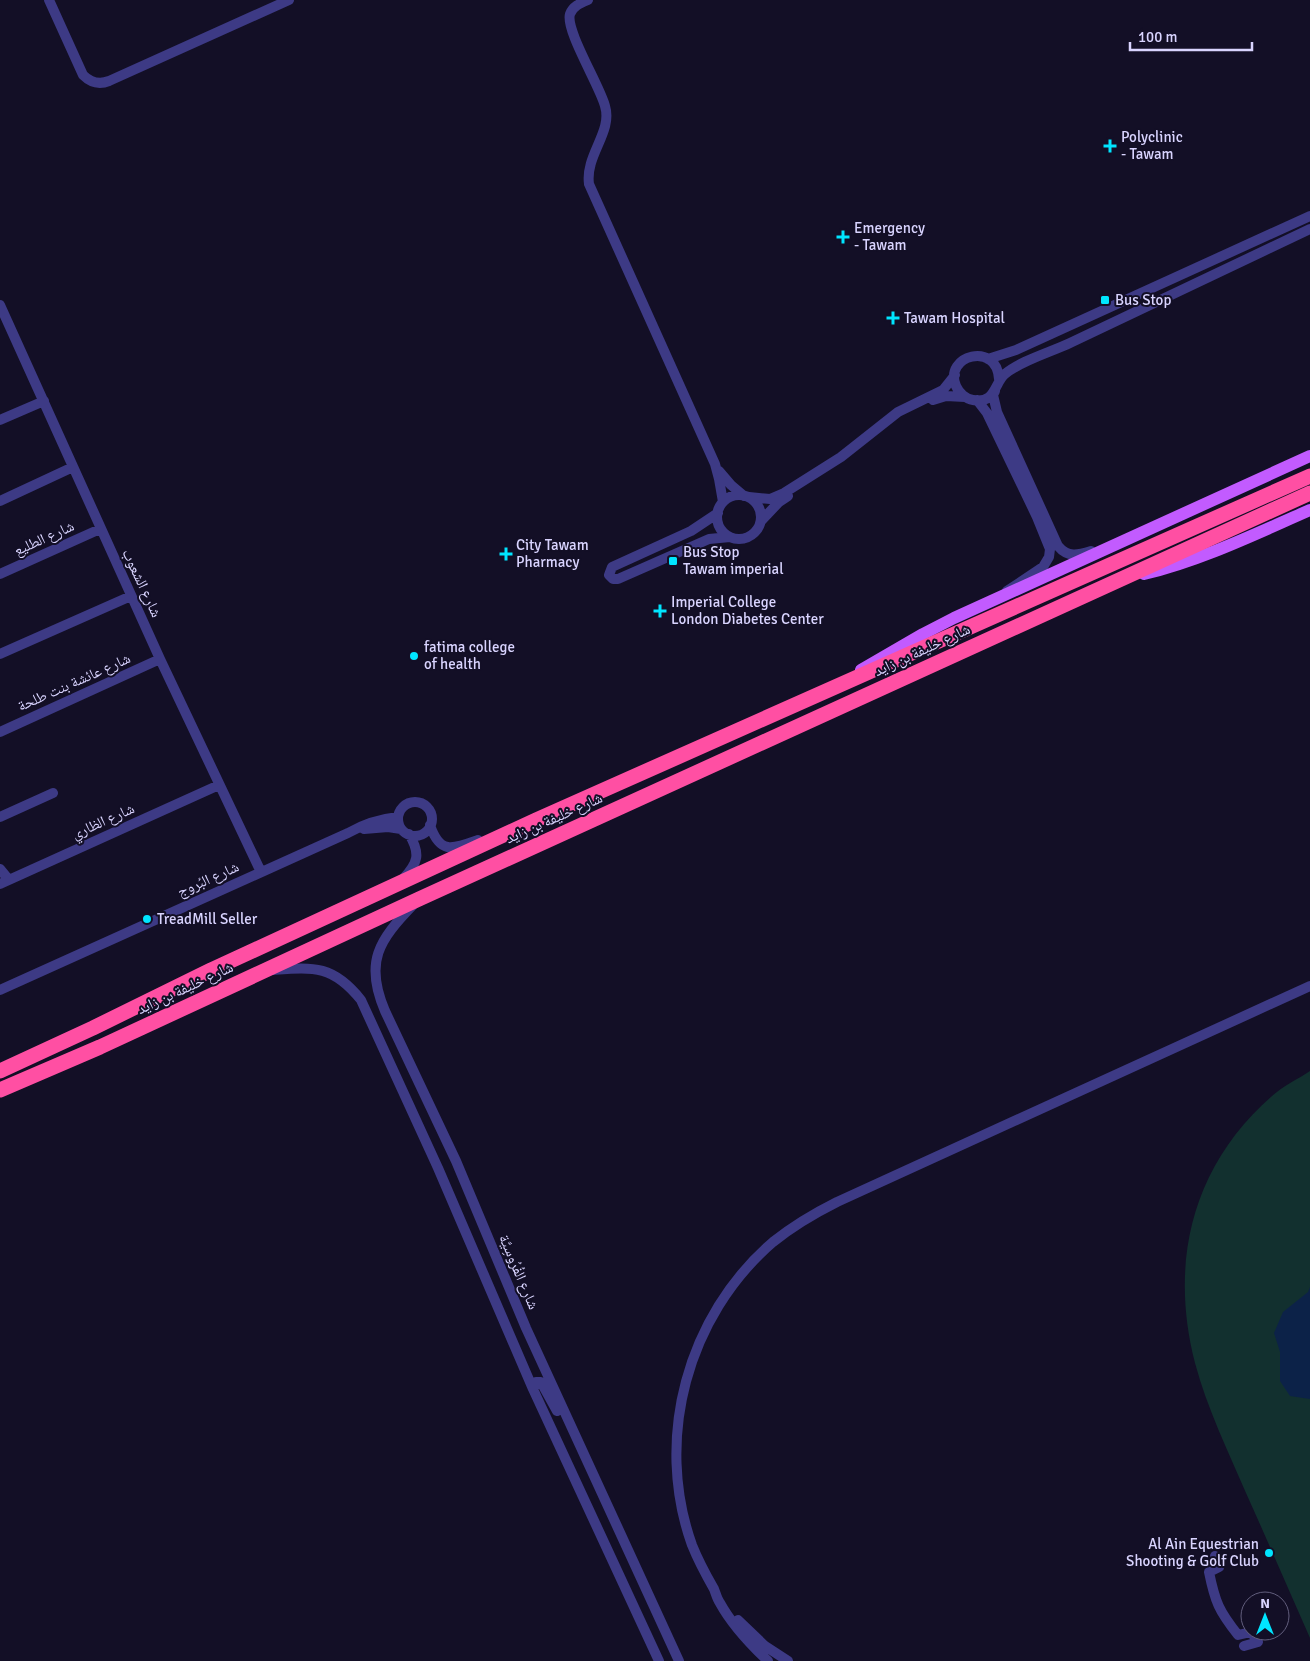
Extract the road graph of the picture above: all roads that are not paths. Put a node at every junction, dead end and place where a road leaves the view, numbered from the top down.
1 (49, 0) edge
2 (289, 0) edge
3 (588, 0) edge
4 (1310, 216) edge
5 (1310, 229) edge
6 (1181, 275) junction
7 (1156, 302) junction
8 (0, 305) edge
9 (988, 359) junction
10 (955, 374) junction
11 (999, 379) junction
12 (995, 391) junction
13 (965, 397) junction
14 (977, 400) junction
15 (44, 401) junction
16 (0, 420) edge
17 (1310, 456) edge
18 (715, 464) junction
19 (73, 467) junction
20 (1310, 476) edge
21 (1310, 493) edge
22 (747, 496) junction
23 (0, 501) edge
24 (723, 502) junction
25 (1310, 510) edge
26 (718, 513) junction
27 (761, 520) junction
28 (100, 529) junction
29 (730, 537) junction
30 (1104, 550) junction
31 (0, 574) edge
32 (1122, 578) junction
33 (131, 596) junction
34 (1001, 596) junction
35 (0, 654) edge
36 (160, 659) junction
37 (834, 687) junction
38 (0, 732) edge
39 (219, 785) junction
40 (53, 793) dead end
41 (0, 817) edge
42 (398, 817) junction
43 (536, 820) junction
44 (430, 825) junction
45 (405, 831) junction
46 (348, 833) junction
47 (0, 869) edge
48 (261, 872) junction
49 (5, 882) edge
50 (400, 883) junction
51 (419, 899) junction
52 (262, 971) junction
53 (1310, 986) edge
54 (0, 990) edge
55 (0, 1070) edge
56 (0, 1090) edge
57 (533, 1389) junction
58 (585, 1459) junction
59 (1215, 1556) dead end
60 (716, 1594) junction
61 (1244, 1646) dead end
62 (659, 1661) edge
63 (679, 1661) edge
64 (768, 1661) edge
65 (788, 1661) edge

1 - 2 street
3 - 18 street
4 - 6 street
5 - 7 street
6 - 7 street
6 - 9 street
7 - 11 street
8 - 15 street, شارع الشعوب
9 - 10 street
9 - 11 street
10 - 13 street
10 - 22 street
11 - 12 street
12 - 14 street
12 - 30 street
13 - 14 street
13 - 27 street
14 - 34 street
15 - 16 street
15 - 19 street, شارع الشعوب
17 - 30 main road, شارع خليفة بن زايد
18 - 22 street
18 - 24 street
19 - 23 street
19 - 28 street, شارع الشعوب
20 - 37 highway, شارع خليفة بن زايد
21 - 32 highway, شارع خليفة بن زايد
22 - 24 street
22 - 27 street
24 - 26 street
25 - 32 main road, شارع خليفة بن زايد
26 - 29 street
26 - 29 street
27 - 29 street
28 - 31 street, شارع الطليع
28 - 33 street, شارع الشعوب
30 - 34 main road, شارع خليفة بن زايد
32 - 51 highway, شارع خليفة بن زايد
33 - 35 street
33 - 36 street, شارع الشعوب
34 - 37 main road, شارع خليفة بن زايد
36 - 38 street, شارع عائشة بنت طلحة
36 - 39 street, شارع الشعوب
37 - 43 highway, شارع خليفة بن زايد
39 - 48 street, شارع الشعوب
39 - 49 street, شارع الظاري
40 - 41 street
42 - 44 street
42 - 45 street
42 - 46 street, شارع البُروج
43 - 44 street
43 - 50 highway, شارع خليفة بن زايد
44 - 45 street
45 - 46 street, شارع البُروج
45 - 50 street
46 - 48 street, شارع البُروج
47 - 49 street
48 - 54 street, شارع البُروج
50 - 55 highway, شارع خليفة بن زايد
51 - 52 highway, شارع خليفة بن زايد
51 - 58 street, شارع الفُرُوسِيَّة
52 - 56 highway, شارع خليفة بن زايد
52 - 57 street
53 - 60 street
57 - 58 street
57 - 62 street
58 - 63 street, شارع الفُرُوسِيَّة
59 - 61 street
60 - 64 street
60 - 65 street

